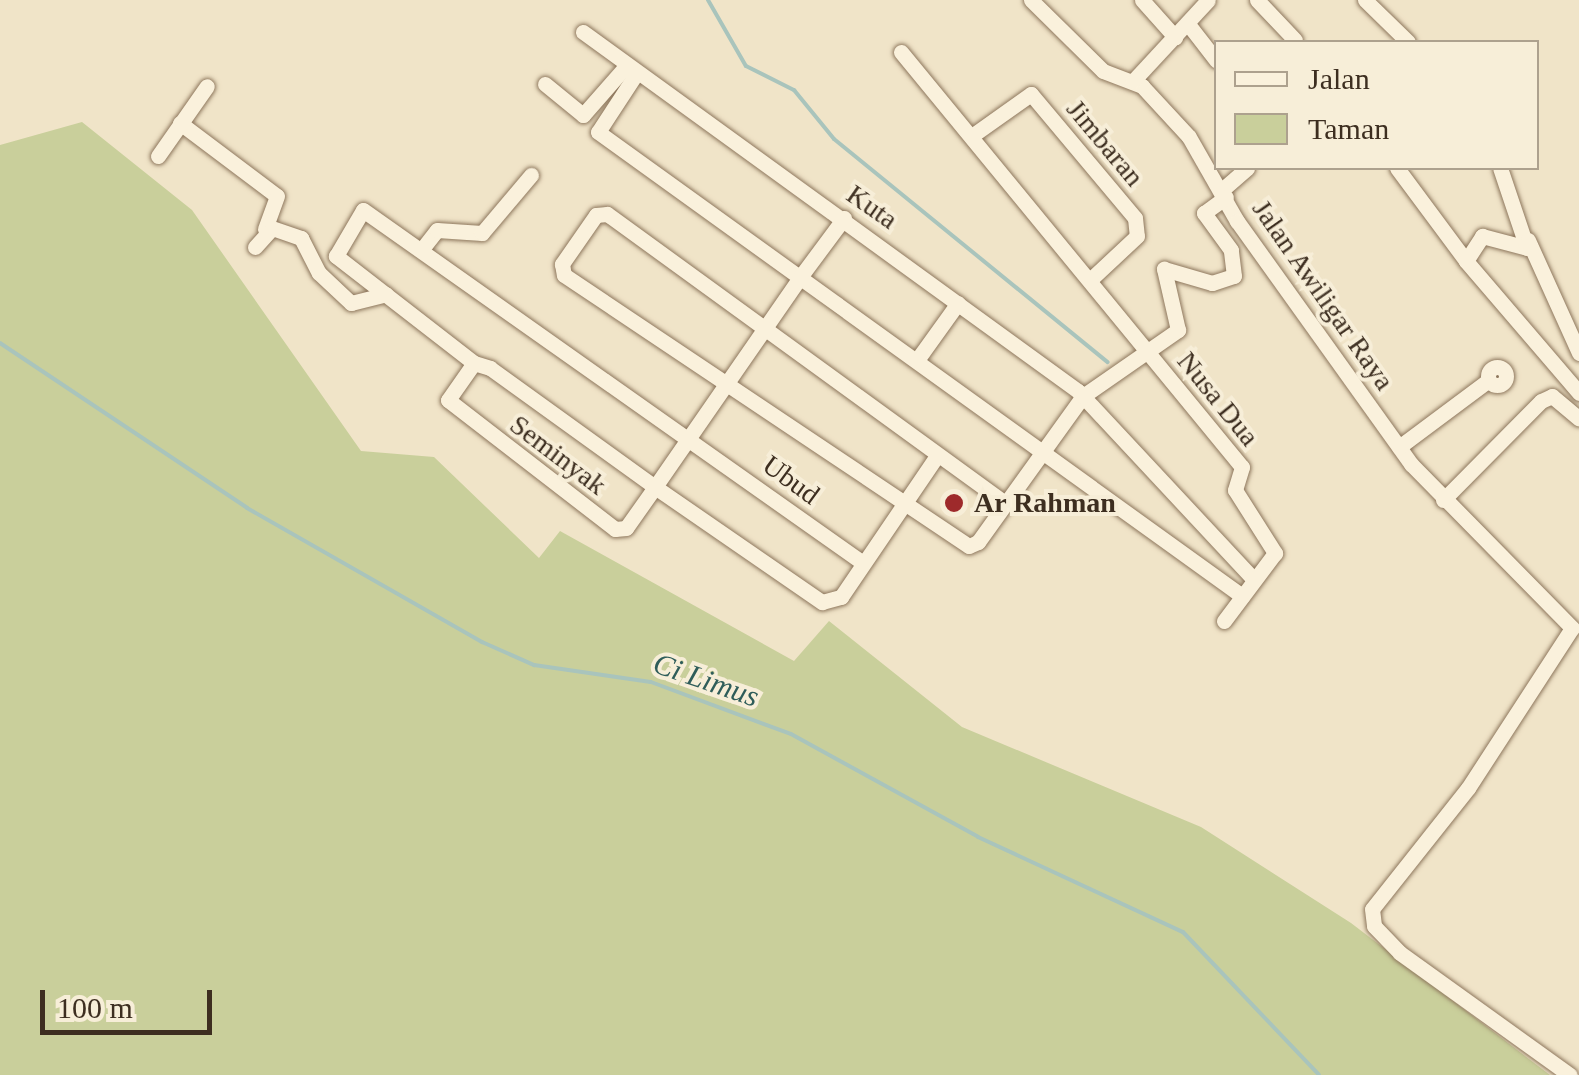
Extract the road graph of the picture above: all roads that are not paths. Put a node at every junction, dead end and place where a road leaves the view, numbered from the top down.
1 (1031, 0) edge
2 (1142, 0) edge
3 (1208, 0) edge
4 (1256, 0) edge
5 (1365, 0) edge
6 (1188, 24) junction
7 (583, 32) dead end
8 (1175, 37) junction
9 (1295, 40) dead end
10 (1406, 40) edge
11 (901, 52) dead end
12 (1214, 57) edge
13 (632, 70) junction
14 (1133, 81) junction
15 (545, 84) dead end
16 (207, 86) dead end
17 (180, 123) junction
18 (973, 135) junction
19 (158, 156) dead end
20 (1245, 170) edge
21 (1399, 170) edge
22 (1501, 170) edge
23 (531, 175) dead end
24 (1224, 193) junction
25 (844, 218) junction
26 (265, 229) junction
27 (1528, 240) junction
28 (255, 247) dead end
29 (422, 249) junction
30 (1466, 261) junction
31 (801, 276) junction
32 (1091, 279) junction
33 (386, 294) junction
34 (958, 304) junction
35 (766, 329) junction
36 (1147, 351) junction
37 (1579, 354) edge
38 (917, 360) junction
39 (482, 366) junction
40 (1489, 380) dead end
41 (726, 384) junction
42 (1579, 393) edge
43 (1084, 396) junction
44 (1579, 419) edge
45 (690, 438) junction
46 (1400, 447) junction
47 (1042, 450) junction
48 (937, 456) junction
49 (656, 487) junction
50 (1443, 500) junction
51 (1005, 503) junction
52 (900, 506) junction
53 (863, 563) junction
54 (1254, 580) junction
55 (1242, 596) junction
56 (1224, 621) dead end
57 (1570, 1075) edge

1 - 14 street, Jalan Awiligar Raya
2 - 8 street
3 - 6 street
4 - 9 street
5 - 10 street
6 - 8 street
6 - 12 street
7 - 13 street, Kuta
8 - 14 street
11 - 18 street
13 - 15 street
13 - 25 street, Kuta
13 - 31 street
14 - 24 street, Jalan Awiligar Raya
16 - 17 street
17 - 19 street
17 - 26 street
18 - 32 street
18 - 32 street, Jimbaran
20 - 24 street
21 - 30 street
22 - 27 street
23 - 29 street
24 - 36 street
24 - 46 street, Jalan Awiligar Raya
25 - 31 street
25 - 34 street, Kuta
26 - 28 street
26 - 33 street
27 - 30 street
27 - 37 street
29 - 33 street, Seminyak
29 - 45 street
30 - 42 street
31 - 35 street
31 - 38 street
32 - 36 street
33 - 39 street, Seminyak
34 - 38 street
34 - 43 street, Kuta
35 - 41 street
35 - 41 street
35 - 48 street
36 - 43 street
36 - 54 street, Nusa Dua
38 - 47 street
39 - 49 street, Seminyak
39 - 49 street, Seminyak
40 - 46 street
41 - 45 street
41 - 52 street
43 - 47 street
43 - 54 street
44 - 50 street
45 - 49 street
45 - 53 street, Ubud
46 - 50 street, Jalan Awiligar Raya
47 - 51 street
47 - 55 street
48 - 51 street
48 - 52 street
49 - 53 street
50 - 57 street, Jalan Awiligar Raya
51 - 52 street
52 - 53 street
54 - 55 street, Nusa Dua
55 - 56 street, Nusa Dua

